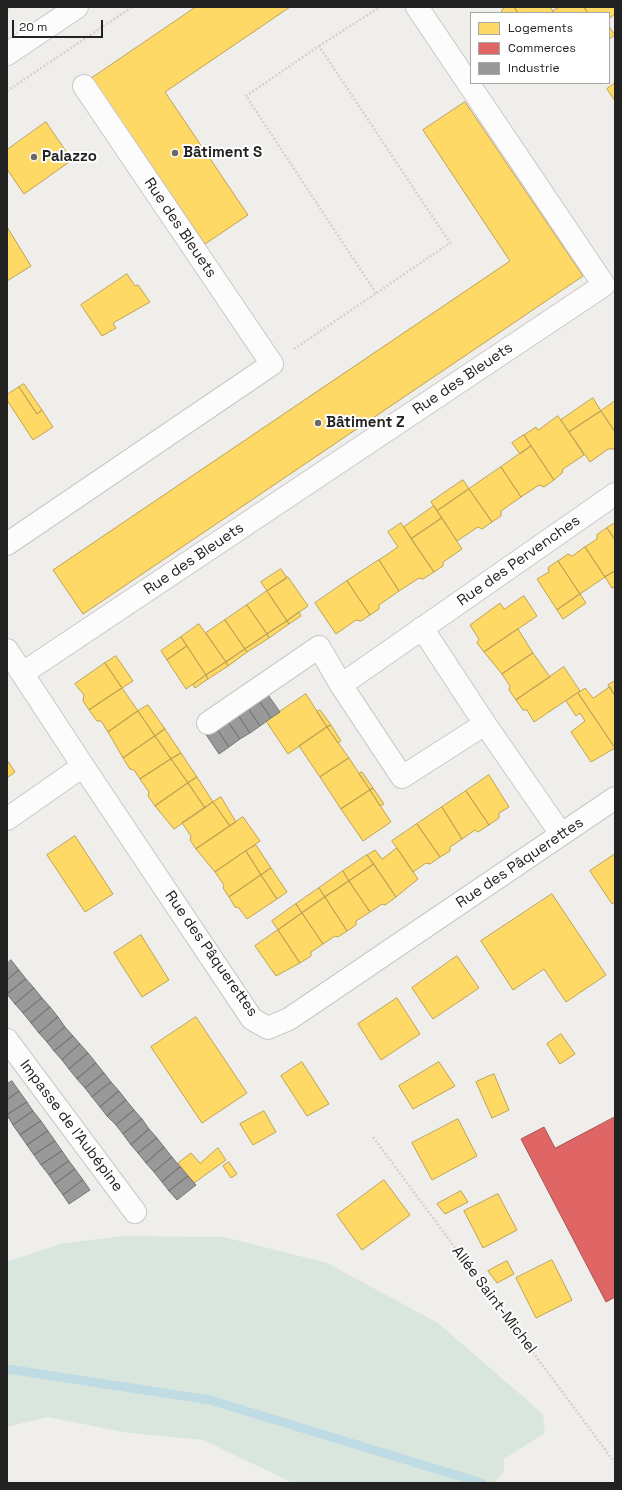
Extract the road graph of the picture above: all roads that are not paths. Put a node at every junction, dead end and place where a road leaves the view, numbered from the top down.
1 (77, 7) edge
2 (416, 7) edge
3 (7, 54) edge
4 (84, 86) dead end
5 (615, 494) edge
6 (7, 544) edge
7 (422, 628) junction
8 (7, 650) edge
9 (23, 673) junction
10 (341, 685) junction
11 (208, 723) dead end
12 (484, 724) junction
13 (82, 766) junction
14 (615, 798) edge
15 (7, 819) edge
16 (561, 834) junction
17 (7, 1040) edge
18 (134, 1212) dead end

1 - 3 street
2 - 9 street, Rue des Bleuets
4 - 6 street, Rue des Bleuets
5 - 7 street, Rue des Pervenches
7 - 10 street, Rue des Pervenches
7 - 12 street
8 - 9 street, Rue des Pâquerettes
9 - 13 street, Rue des Pâquerettes
10 - 11 street
10 - 12 street
12 - 16 street
13 - 15 street
13 - 16 street, Rue des Pâquerettes
14 - 16 street, Rue des Pâquerettes
17 - 18 street, Impasse de l'Aubépine

